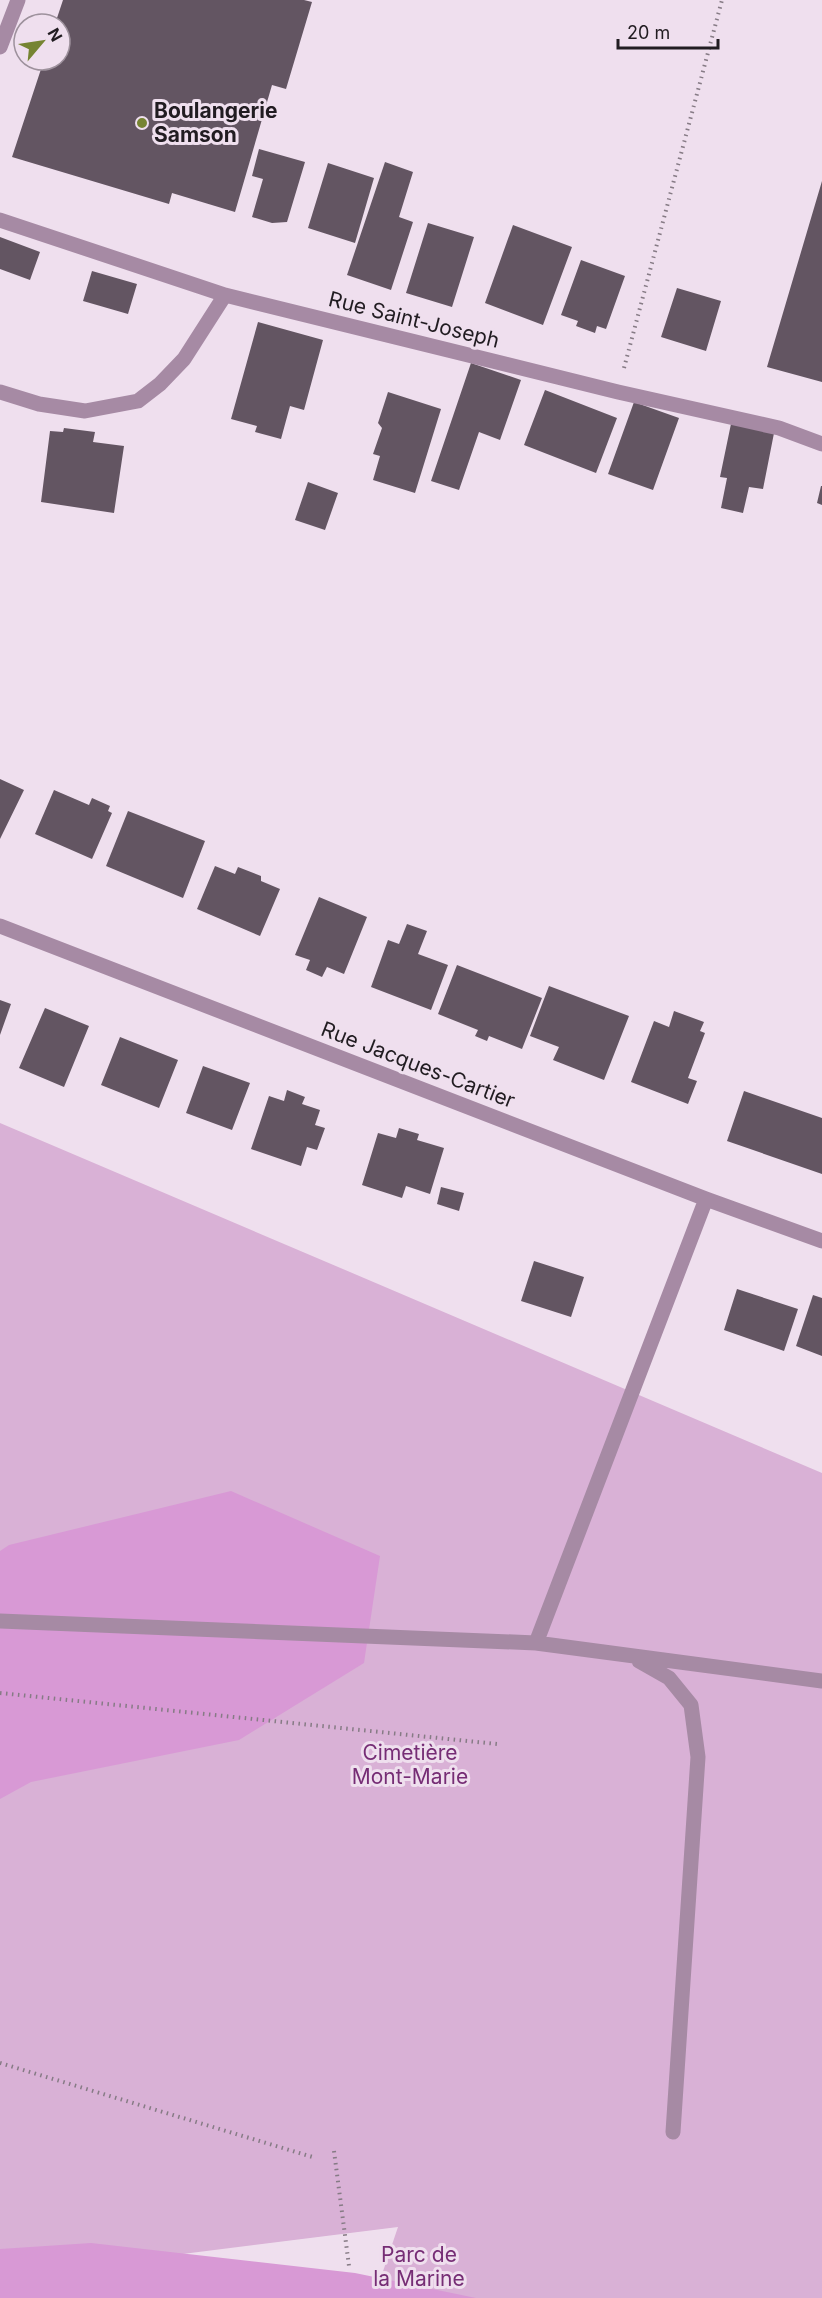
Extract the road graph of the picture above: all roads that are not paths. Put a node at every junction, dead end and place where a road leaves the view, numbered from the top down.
1 (18, 0) edge
2 (0, 47) edge
3 (0, 220) edge
4 (225, 295) junction
5 (0, 392) edge
6 (822, 444) edge
7 (0, 926) edge
8 (706, 1199) junction
9 (822, 1241) edge
10 (0, 1621) edge
11 (536, 1643) junction
12 (631, 1656) junction
13 (822, 1682) edge
14 (673, 2132) dead end

1 - 2 street
3 - 4 street, Rue Saint-Joseph
4 - 5 street
4 - 6 street, Rue Saint-Joseph
7 - 8 street, Rue Jacques-Cartier
8 - 9 street, Rue Jacques-Cartier
8 - 11 street
10 - 11 street
11 - 12 street
12 - 13 street
12 - 14 street

